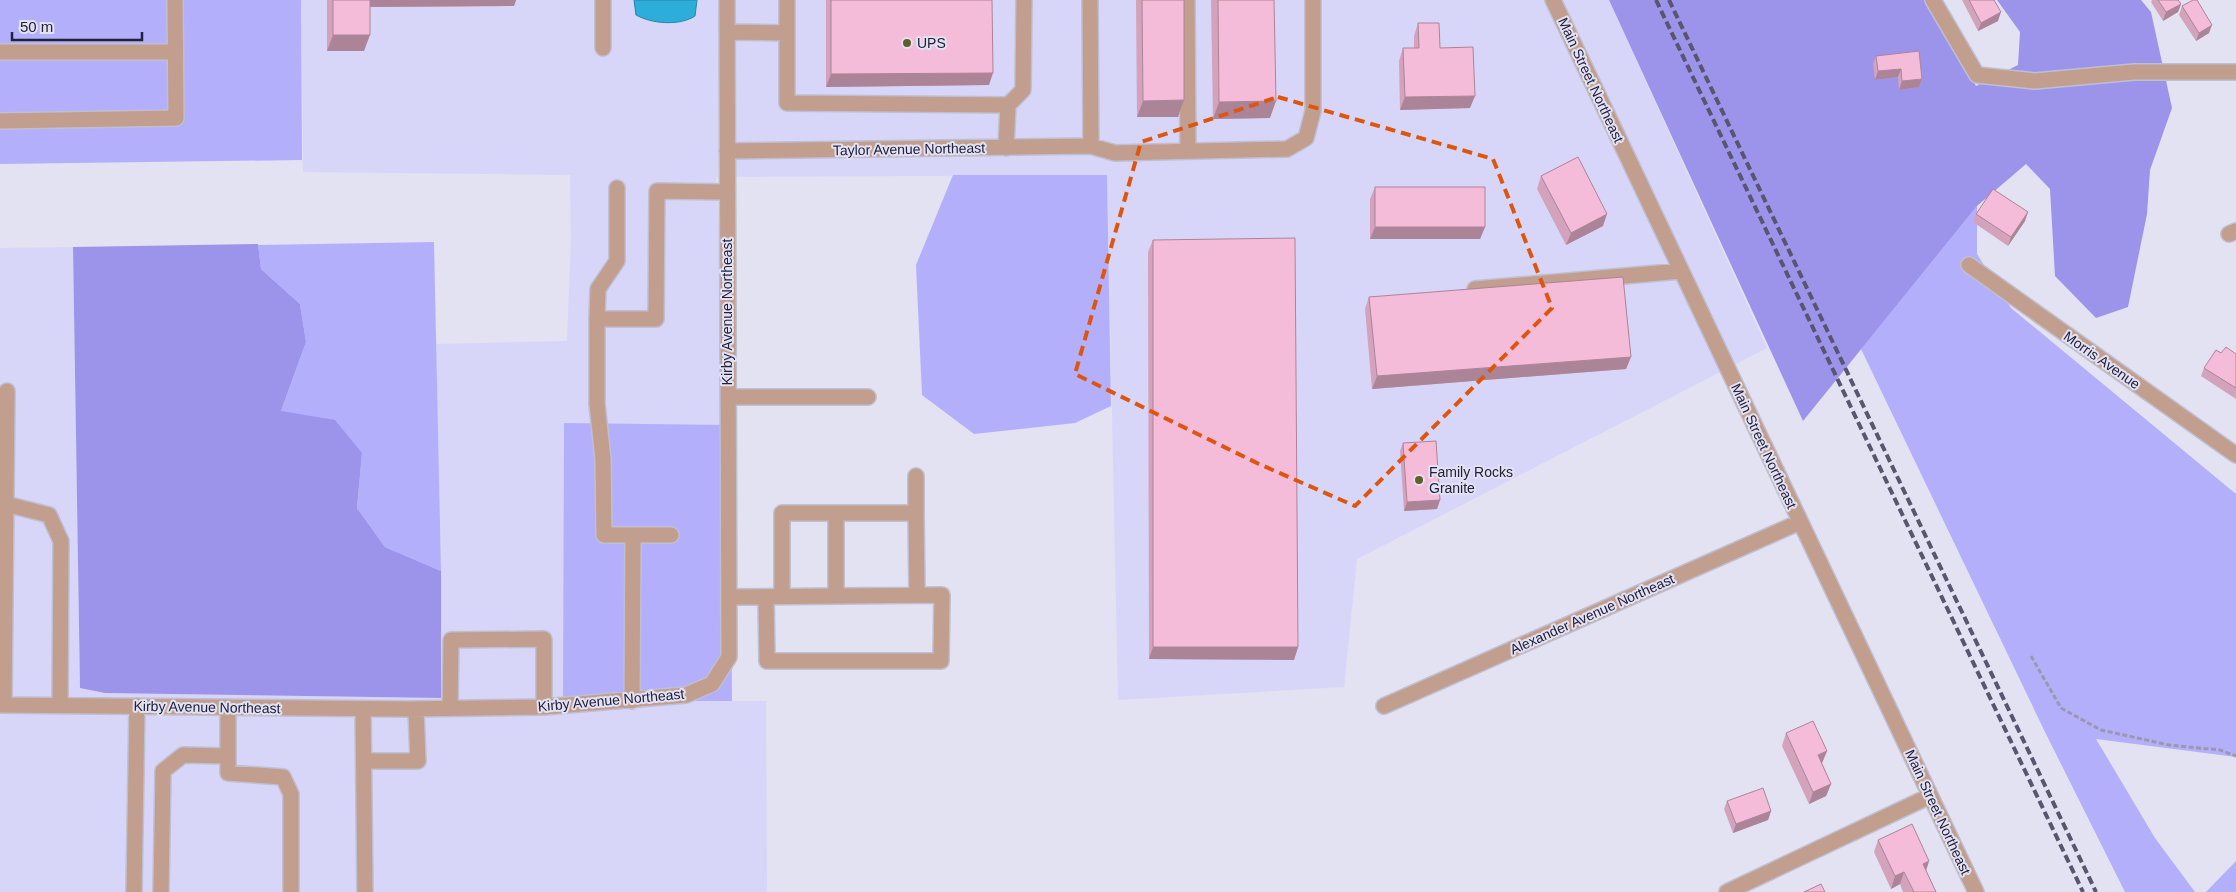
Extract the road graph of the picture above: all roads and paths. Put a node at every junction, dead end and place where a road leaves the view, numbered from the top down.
1 (175, 0) edge
2 (603, 0) edge
3 (727, 0) edge
4 (787, 0) edge
5 (1024, 0) edge
6 (1090, 0) edge
7 (1187, 0) edge
8 (1313, 0) edge
9 (1553, 0) edge
10 (1933, 0) edge
11 (727, 32) junction
12 (787, 33) junction
13 (603, 48) dead end
14 (0, 52) edge
15 (175, 52) junction
16 (2236, 72) edge
17 (1008, 105) junction
18 (0, 121) edge
19 (1091, 146) junction
20 (1006, 148) junction
21 (727, 151) junction
22 (1188, 151) junction
23 (617, 188) dead end
24 (726, 192) junction
25 (1968, 265) dead end
26 (1681, 271) junction
27 (1465, 290) edge
28 (597, 319) junction
29 (7, 391) dead end
30 (728, 397) junction
31 (868, 397) dead end
32 (2236, 455) edge
33 (916, 476) dead end
34 (6, 504) junction
35 (836, 513) junction
36 (916, 513) junction
37 (1800, 522) junction
38 (633, 535) junction
39 (671, 535) dead end
40 (917, 595) junction
41 (836, 596) junction
42 (729, 597) junction
43 (766, 597) junction
44 (782, 597) junction
45 (2031, 656) dead end
46 (632, 701) junction
47 (2, 705) edge
48 (60, 706) junction
49 (136, 706) junction
50 (544, 706) junction
51 (1384, 706) dead end
52 (228, 707) junction
53 (450, 708) junction
54 (363, 709) junction
55 (416, 709) junction
56 (228, 756) junction
57 (2236, 756) edge
58 (364, 761) junction
59 (1930, 796) junction
60 (134, 892) edge
61 (161, 892) edge
62 (291, 892) edge
63 (364, 892) edge
64 (1727, 892) edge
65 (1976, 892) edge

1 - 15 street
2 - 13 street
3 - 11 street, Kirby Avenue Northeast
4 - 12 street
5 - 17 street
6 - 19 street
7 - 22 street
8 - 22 street, Taylor Avenue Northeast
9 - 26 street, Main Street Northeast
10 - 16 street
11 - 12 street
11 - 21 street, Kirby Avenue Northeast
12 - 17 street
14 - 15 street
15 - 18 street
17 - 20 street
19 - 20 street, Taylor Avenue Northeast
19 - 22 street, Taylor Avenue Northeast
20 - 21 street, Taylor Avenue Northeast
21 - 24 street, Kirby Avenue Northeast
23 - 28 street
24 - 28 street
24 - 30 street, Kirby Avenue Northeast
25 - 32 street, Morris Avenue
26 - 27 street
26 - 37 street, Main Street Northeast
28 - 38 street
29 - 34 street
30 - 31 street
30 - 42 street, Kirby Avenue Northeast
33 - 36 street
34 - 47 street
34 - 48 street
35 - 36 street
35 - 41 street
35 - 44 street
36 - 40 street
37 - 51 street, Alexander Avenue Northeast
37 - 59 street, Main Street Northeast
38 - 39 street
38 - 46 street
40 - 41 street
40 - 43 street
41 - 44 street
42 - 43 street
42 - 46 street, Kirby Avenue Northeast
43 - 44 street
45 - 57 path
46 - 50 street, Kirby Avenue Northeast
47 - 48 street, Kirby Avenue Northeast
48 - 49 street, Kirby Avenue Northeast
49 - 52 street, Kirby Avenue Northeast
49 - 60 street
50 - 53 street, Kirby Avenue Northeast
50 - 53 street
52 - 54 street, Kirby Avenue Northeast
52 - 56 street
53 - 55 street, Kirby Avenue Northeast
54 - 55 street, Kirby Avenue Northeast
54 - 58 street
55 - 58 street
56 - 61 street
56 - 62 street
58 - 63 street
59 - 64 street
59 - 65 street, Main Street Northeast

